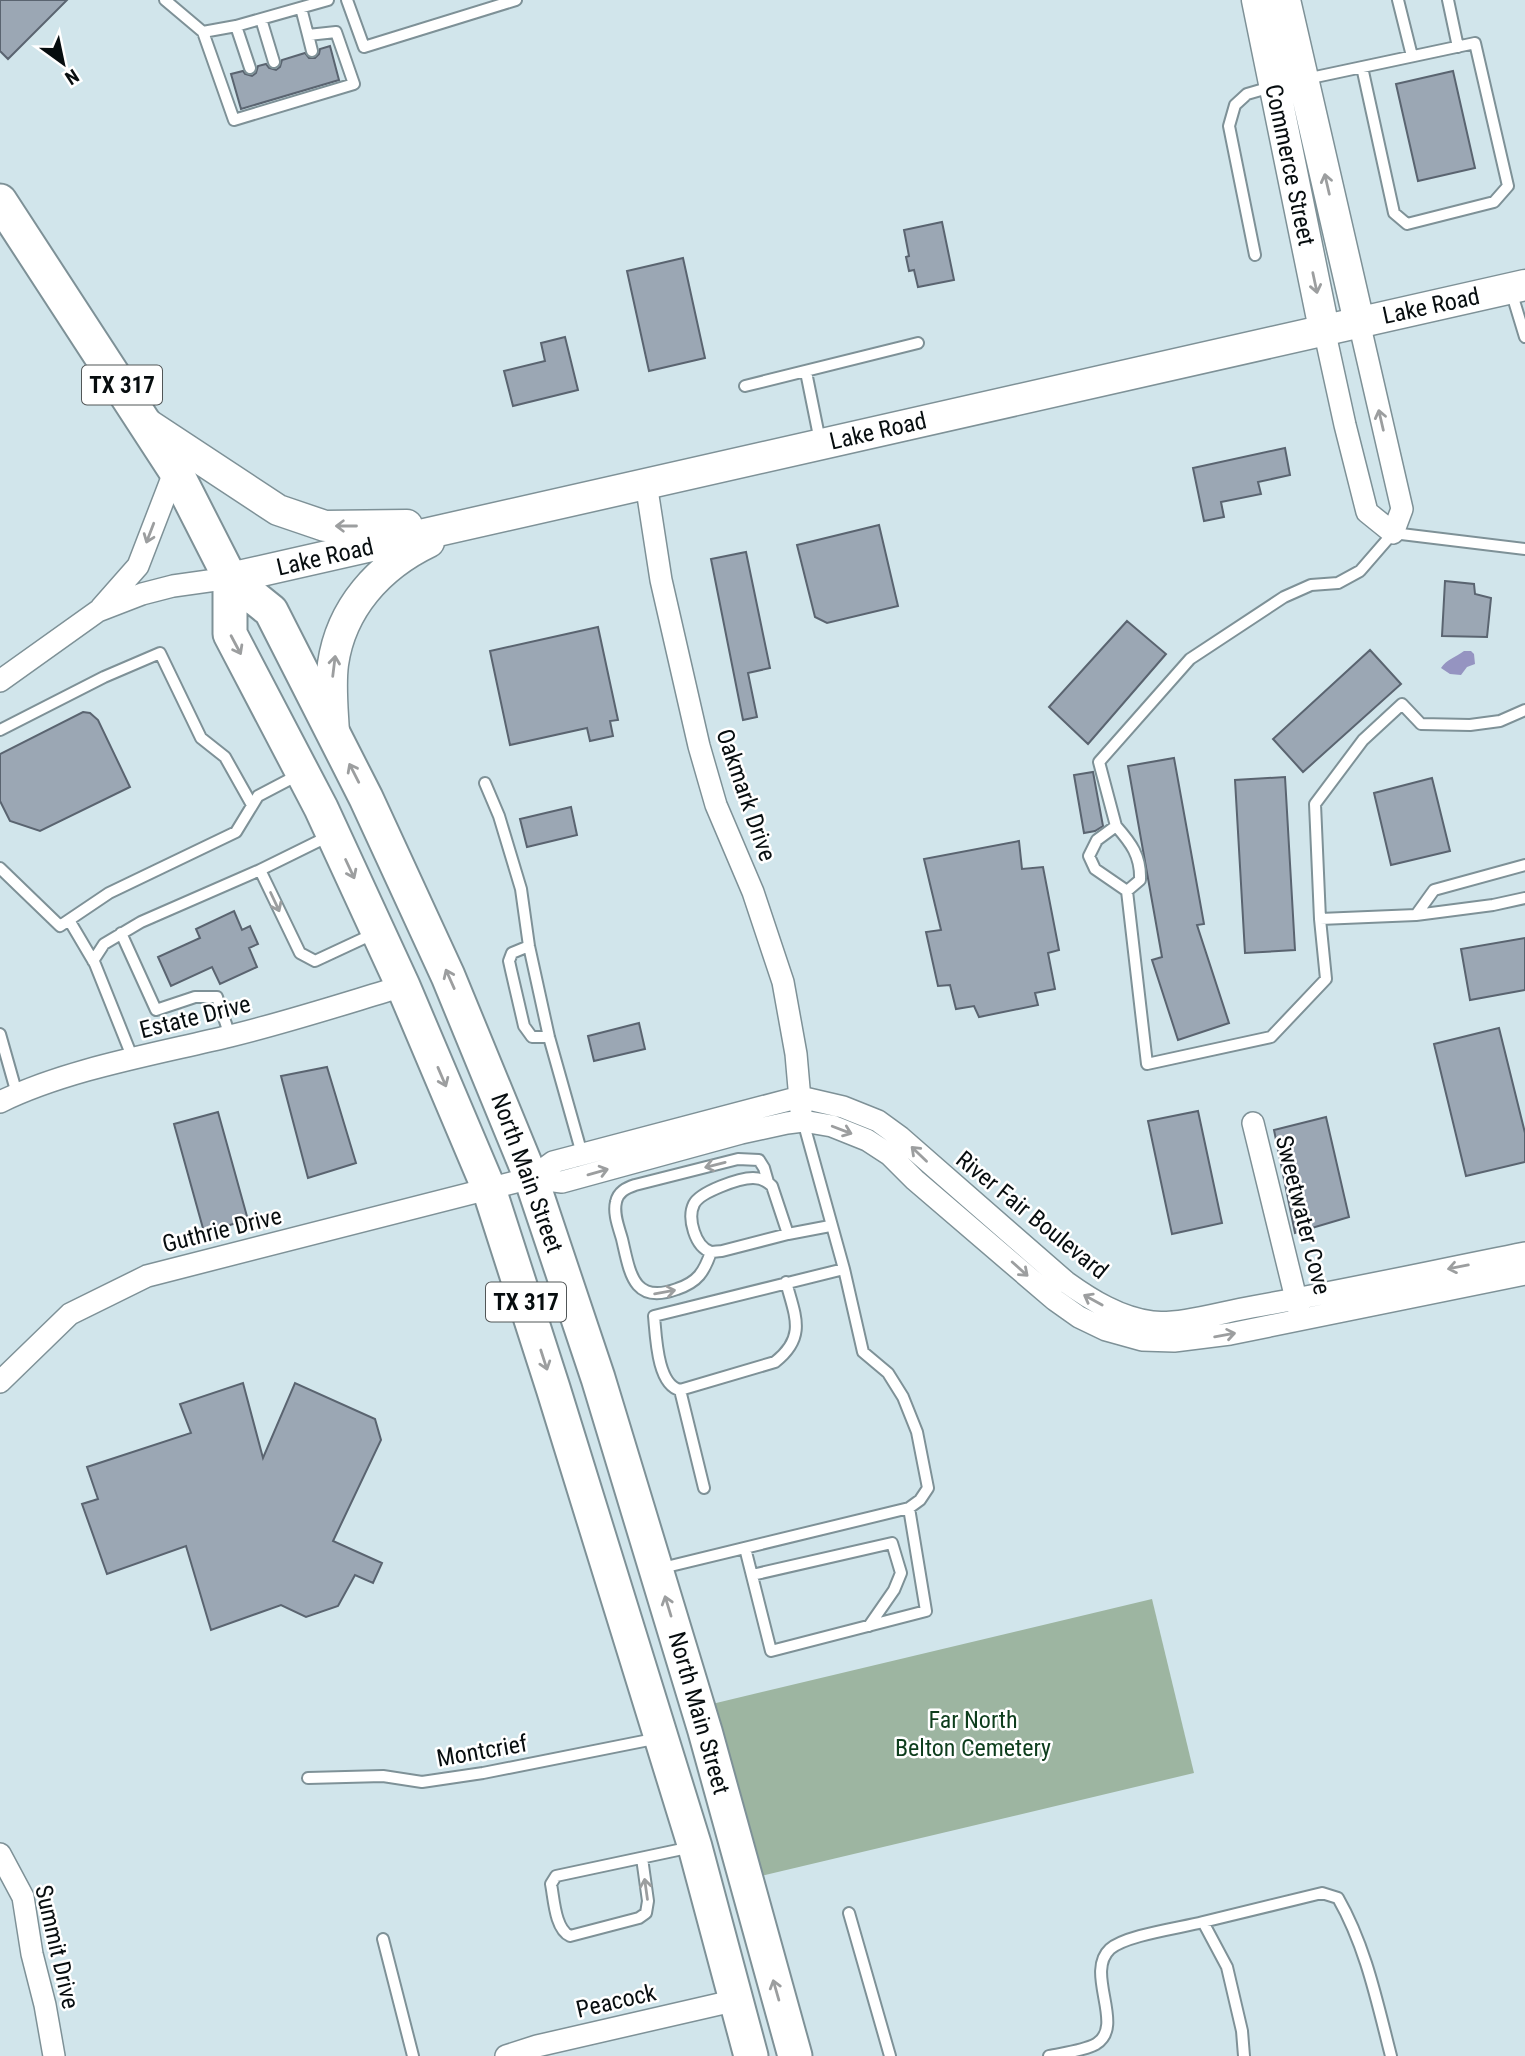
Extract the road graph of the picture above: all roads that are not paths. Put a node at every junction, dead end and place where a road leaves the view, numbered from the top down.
1 (166, 0) edge
2 (328, 0) edge
3 (347, 0) edge
4 (516, 0) edge
5 (1257, 0) edge
6 (1285, 0) edge
7 (1398, 0) edge
8 (1448, 0) edge
9 (301, 8) junction
10 (261, 19) junction
11 (236, 26) junction
12 (204, 32) junction
13 (308, 35) junction
14 (1458, 47) junction
15 (312, 51) dead end
16 (1412, 56) junction
17 (274, 62) dead end
18 (1362, 67) junction
19 (250, 68) dead end
20 (1303, 79) junction
21 (1274, 87) junction
22 (0, 201) edge
23 (1255, 255) dead end
24 (1518, 287) edge
25 (1359, 322) junction
26 (1324, 329) junction
27 (1525, 337) edge
28 (918, 343) dead end
29 (806, 372) junction
30 (745, 386) dead end
31 (146, 422) junction
32 (820, 444) junction
33 (1391, 461) junction
34 (175, 470) junction
35 (1356, 470) junction
36 (646, 484) junction
37 (464, 525) junction
38 (1392, 533) junction
39 (1525, 549) edge
40 (230, 578) junction
41 (98, 611) junction
42 (0, 681) edge
43 (1525, 710) edge
44 (0, 730) edge
45 (334, 734) junction
46 (304, 772) junction
47 (485, 783) dead end
48 (252, 804) junction
49 (1116, 826) junction
50 (333, 834) junction
51 (1525, 865) edge
52 (0, 868) edge
53 (260, 870) junction
54 (1127, 891) junction
55 (1525, 898) edge
56 (1416, 915) junction
57 (1320, 919) junction
58 (69, 920) junction
59 (379, 931) junction
60 (121, 933) junction
61 (529, 946) junction
62 (93, 961) junction
63 (403, 986) junction
64 (0, 1034) edge
65 (230, 1036) junction
66 (549, 1037) junction
67 (133, 1059) junction
68 (800, 1097) junction
69 (8, 1098) edge
70 (803, 1121) junction
71 (1253, 1123) dead end
72 (582, 1154) junction
73 (531, 1178) junction
74 (768, 1182) junction
75 (489, 1189) junction
76 (830, 1226) junction
77 (788, 1234) junction
78 (711, 1252) junction
79 (1525, 1253) edge
80 (844, 1269) junction
81 (1525, 1274) edge
82 (786, 1282) junction
83 (1296, 1299) junction
84 (1301, 1320) junction
85 (1123, 1325) junction
86 (0, 1382) edge
87 (680, 1390) junction
88 (704, 1488) dead end
89 (909, 1508) junction
90 (745, 1548) junction
91 (657, 1569) junction
92 (752, 1575) junction
93 (869, 1626) junction
94 (662, 1738) junction
95 (308, 1778) dead end
96 (695, 1847) junction
97 (0, 1854) edge
98 (642, 1858) junction
99 (849, 1913) dead end
100 (1203, 1922) junction
101 (383, 1939) dead end
102 (737, 2000) junction
103 (54, 2056) edge
104 (413, 2056) edge
105 (506, 2056) edge
106 (751, 2056) edge
107 (795, 2056) edge
108 (890, 2056) edge
109 (1049, 2056) edge
110 (1244, 2056) edge
111 (1391, 2056) edge

1 - 12 lane
2 - 9 lane
3 - 4 lane
5 - 21 main road, Commerce Street
6 - 20 main road
7 - 16 lane
8 - 14 lane
9 - 10 lane
9 - 13 lane
10 - 11 lane
10 - 17 lane
11 - 12 lane
11 - 19 lane
12 - 13 lane
13 - 15 lane
14 - 16 lane
14 - 18 lane
16 - 18 lane
18 - 20 lane
20 - 21 main road
25 -> 20 main road
21 - 23 lane
21 -> 26 main road, Commerce Street
22 - 31 main road, North Main Street / TX 317
24 - 25 main road, Lake Road
24 - 27 lane
25 - 26 main road, Lake Road
33 -> 25 street
26 - 32 main road, Lake Road
26 - 35 street
28 - 29 lane
29 - 30 lane
29 - 32 lane
31 - 34 main road, North Main Street / TX 317
37 -> 31 main road
32 - 36 main road, Lake Road
33 - 35 street
33 - 38 street
34 - 40 main road, North Main Street / TX 317
34 -> 41 street
35 - 38 street
36 - 37 main road, Lake Road
36 - 68 street, Oakmark Drive
37 - 40 main road, Lake Road
45 -> 37 main road
38 - 39 lane
38 - 49 lane
40 - 41 street
40 - 45 main road, North Main Street / TX 317
40 -> 46 main road, North Main Street / TX 317
41 - 42 street
43 - 57 lane
44 - 48 lane
73 -> 45 main road, North Main Street / TX 317
46 - 48 lane
46 - 50 main road, North Main Street / TX 317
47 - 61 lane
48 - 58 lane
49 - 54 lane
49 - 54 lane
50 - 53 lane
50 -> 59 main road, North Main Street / TX 317
51 - 56 lane
52 - 58 lane
53 -> 59 lane
53 - 60 lane
54 - 57 lane
55 - 56 lane
56 - 57 lane
58 - 62 lane
59 - 63 main road, North Main Street / TX 317
60 - 62 lane
60 - 65 lane
61 - 66 lane
61 - 66 lane
62 - 67 lane
63 - 65 street, Estate Drive
63 -> 75 main road, North Main Street / TX 317
64 - 69 lane
65 - 67 street, Estate Drive
66 - 72 lane
67 - 69 street, Estate Drive
68 - 70 street, Oakmark Drive
68 - 72 street, River Fair Boulevard
85 -> 68 street, River Fair Boulevard
73 -> 70 street, River Fair Boulevard
70 - 76 lane
70 -> 85 street, River Fair Boulevard
71 - 83 street, Sweetwater Cove
72 - 73 street, River Fair Boulevard
73 - 75 street, River Fair Boulevard
73 - 91 main road, North Main Street / TX 317
74 - 77 lane
74 - 78 lane
74 -> 78 lane
75 - 86 street, Guthrie Drive
75 -> 94 main road, North Main Street / TX 317
76 - 77 lane
76 - 80 lane
77 - 78 lane
79 -> 83 street, River Fair Boulevard
80 - 82 lane
80 - 89 lane
81 - 84 street, River Fair Boulevard
82 - 87 lane
82 - 87 lane
83 - 84 street, Sweetwater Cove
83 - 85 street, River Fair Boulevard
85 -> 84 street, River Fair Boulevard
87 - 88 lane
89 - 90 lane
89 - 93 lane
90 - 91 lane
90 - 92 lane
107 -> 91 main road, North Main Street / TX 317
92 - 93 lane
92 - 93 lane
94 - 95 lane, Montcrief
94 - 96 main road, North Main Street / TX 317
96 - 98 lane
96 - 102 main road, North Main Street / TX 317
97 - 103 street, Summit Drive
98 -> 98 lane
99 - 108 lane
100 - 109 lane
100 - 110 lane
100 - 111 lane
101 - 104 lane
102 - 105 street, Peacock
102 - 106 main road, North Main Street / TX 317

